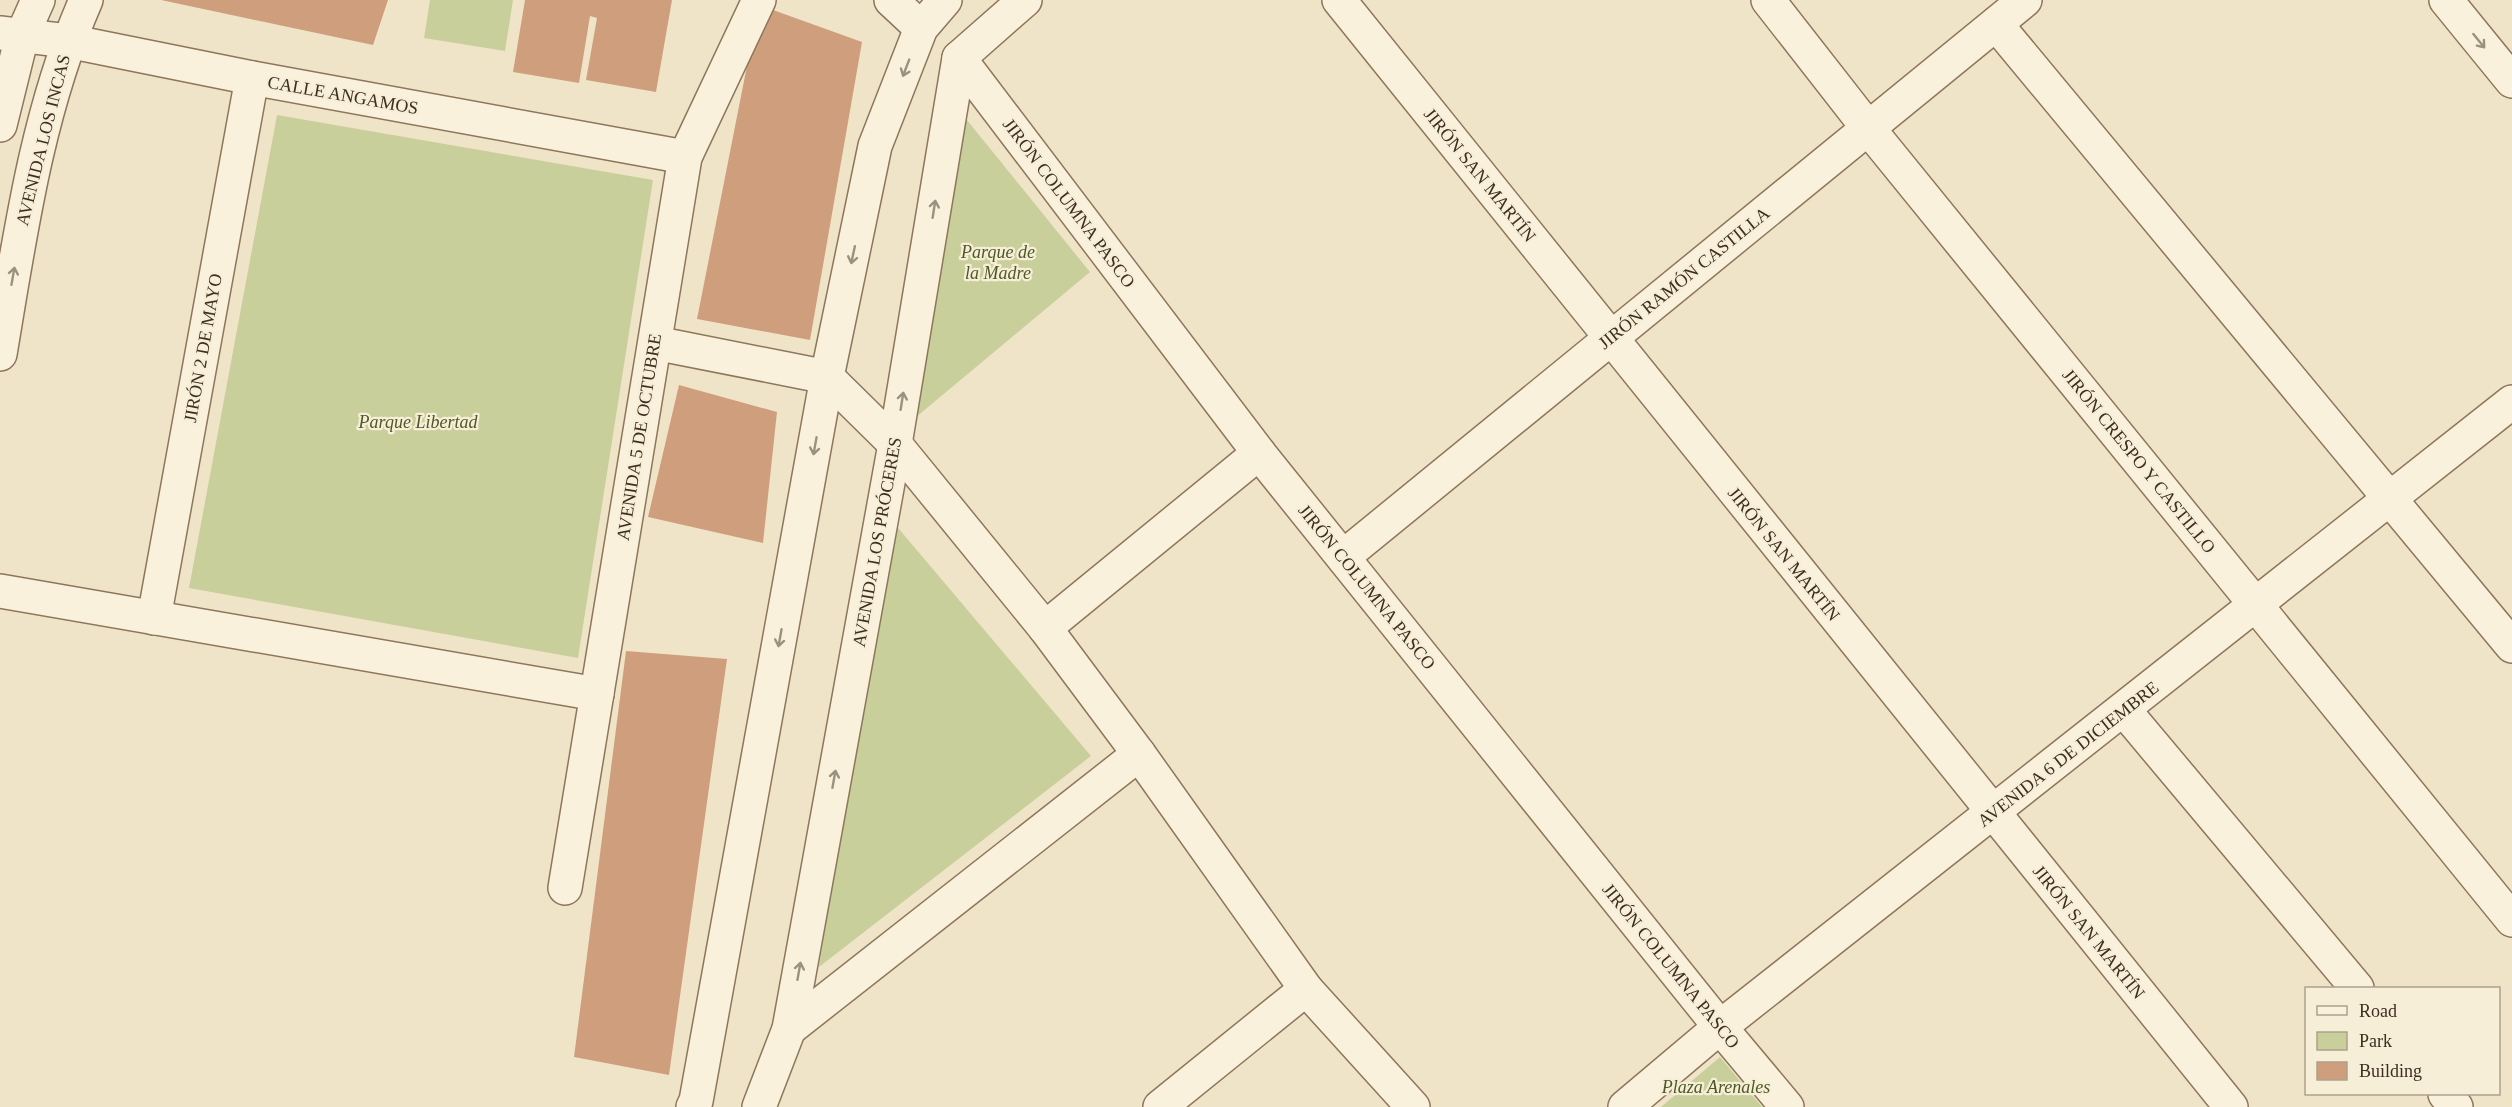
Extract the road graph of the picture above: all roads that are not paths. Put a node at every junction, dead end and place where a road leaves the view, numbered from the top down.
1 (38, 0) edge
2 (86, 0) edge
3 (759, 0) edge
4 (891, 0) edge
5 (945, 0) edge
6 (1025, 0) edge
7 (1339, 0) edge
8 (1768, 0) edge
9 (2025, 0) edge
10 (2446, 0) edge
11 (1996, 24) junction
12 (921, 28) junction
13 (11, 34) edge
14 (68, 41) junction
15 (959, 58) junction
16 (252, 78) junction
17 (2512, 81) edge
18 (0, 124) edge
19 (1868, 128) junction
20 (685, 157) junction
21 (1610, 339) junction
22 (655, 343) junction
23 (0, 354) edge
24 (827, 377) junction
25 (2512, 402) edge
26 (895, 444) junction
27 (1260, 453) junction
28 (2392, 499) junction
29 (1343, 557) junction
30 (0, 591) edge
31 (2256, 606) junction
32 (154, 618) junction
33 (1045, 628) junction
34 (2512, 646) edge
35 (597, 694) junction
36 (2124, 710) junction
37 (1139, 754) junction
38 (1993, 813) junction
39 (565, 888) dead end
40 (2512, 920) edge
41 (2356, 987) edge
42 (1306, 988) junction
43 (1720, 1028) junction
44 (789, 1029) junction
45 (2446, 1095) edge
46 (693, 1107) edge
47 (759, 1107) edge
48 (1160, 1107) edge
49 (1413, 1107) edge
50 (1625, 1107) edge
51 (1787, 1107) edge
52 (2231, 1107) edge
53 (2456, 1107) edge

1 - 13 street
2 - 14 street, AVENIDA LOS INCAS
3 - 20 street, AVENIDA 5 DE OCTUBRE
4 - 12 street
5 - 12 street
6 - 15 street
7 - 21 street, JIRÓN SAN MARTÍN
8 - 19 street, JIRÓN CRESPO Y CASTILLO
9 - 11 street, JIRÓN RAMÓN CASTILLA
10 -> 17 street
11 - 19 street, JIRÓN RAMÓN CASTILLA
11 - 28 street
12 -> 24 street
13 - 14 street, CALLE ANGAMOS
13 - 18 street
14 - 16 street, CALLE ANGAMOS
23 -> 14 street, AVENIDA LOS INCAS
26 -> 15 street, AVENIDA LOS PRÓCERES
15 - 27 street, JIRÓN COLUMNA PASCO
16 - 20 street, CALLE ANGAMOS
16 - 32 street, JIRÓN 2 DE MAYO
19 - 21 street, JIRÓN RAMÓN CASTILLA
19 - 31 street, JIRÓN CRESPO Y CASTILLO
20 - 22 street, AVENIDA 5 DE OCTUBRE
21 - 29 street, JIRÓN RAMÓN CASTILLA
21 - 38 street, JIRÓN SAN MARTÍN
22 - 24 street
22 - 35 street, AVENIDA 5 DE OCTUBRE
24 - 26 street
24 -> 46 street
25 - 28 street, AVENIDA 6 DE DICIEMBRE
26 - 33 street
44 -> 26 street, AVENIDA LOS PRÓCERES
27 - 29 street, JIRÓN COLUMNA PASCO
27 - 33 street
28 - 31 street, AVENIDA 6 DE DICIEMBRE
28 - 34 street
29 - 43 street, JIRÓN COLUMNA PASCO
30 - 32 street
31 - 36 street, AVENIDA 6 DE DICIEMBRE
31 - 40 street, JIRÓN CRESPO Y CASTILLO
32 - 35 street
33 - 37 street
35 - 39 street, AVENIDA 5 DE OCTUBRE
36 - 38 street, AVENIDA 6 DE DICIEMBRE
36 - 41 street
37 - 42 street
37 - 44 street
38 - 43 street, AVENIDA 6 DE DICIEMBRE
38 - 52 street, JIRÓN SAN MARTÍN
42 - 48 street
42 - 49 street
43 - 50 street, AVENIDA 6 DE DICIEMBRE
43 - 51 street, JIRÓN COLUMNA PASCO
44 - 47 street, AVENIDA LOS PRÓCERES
45 - 53 street

